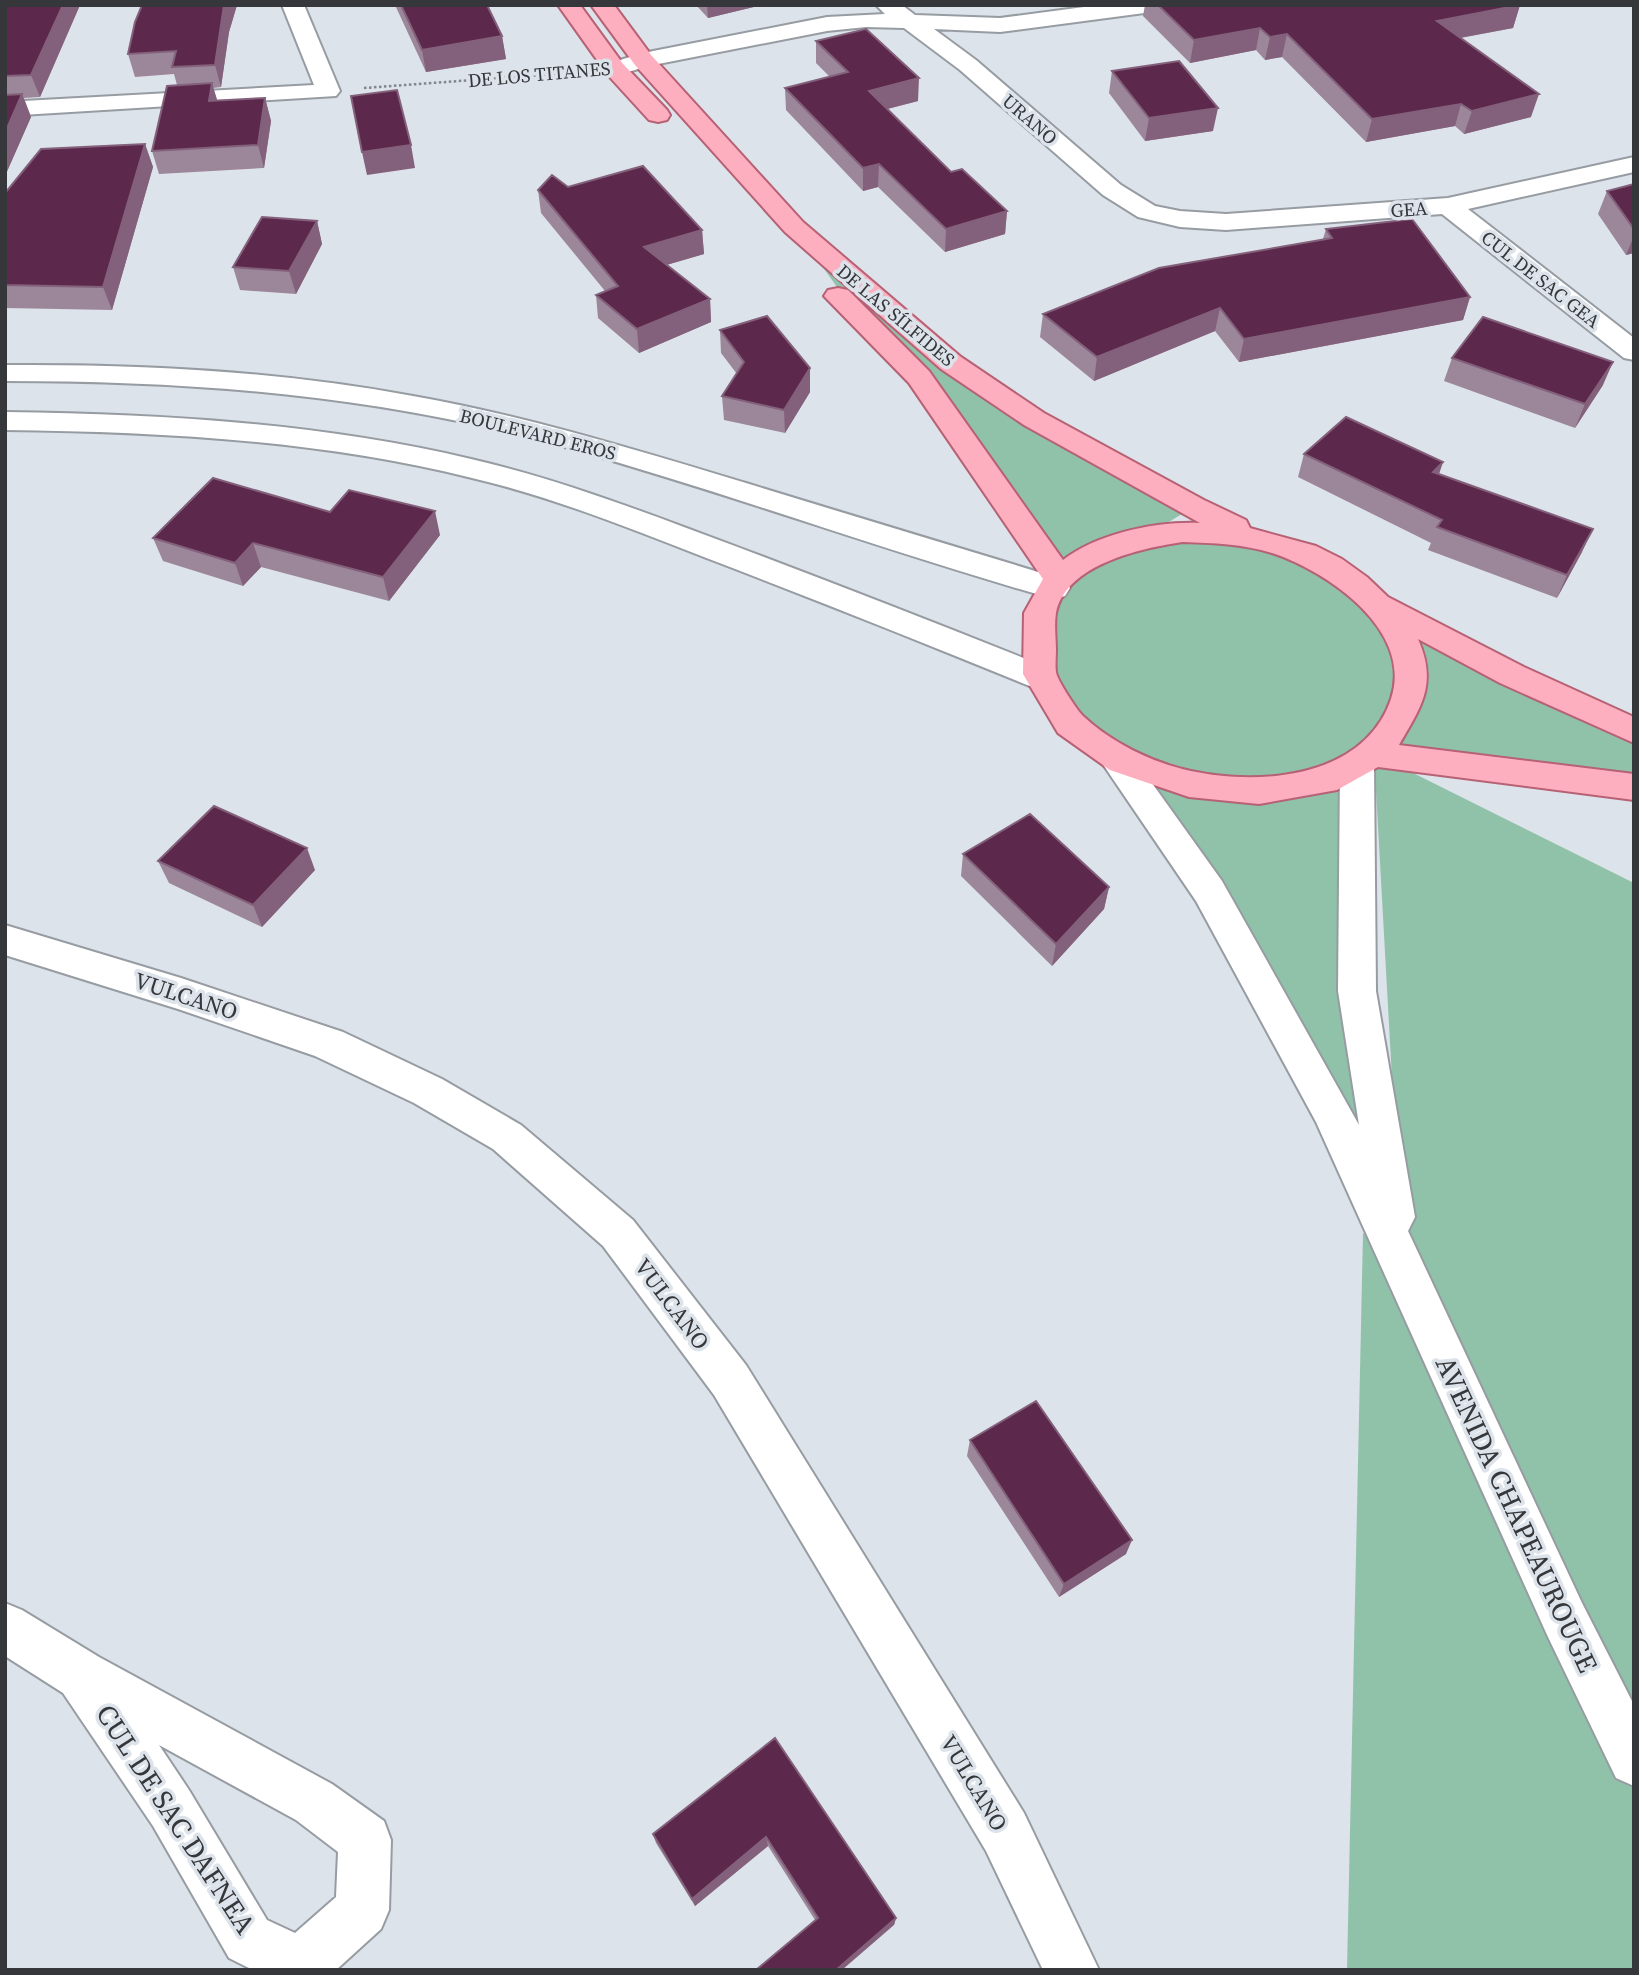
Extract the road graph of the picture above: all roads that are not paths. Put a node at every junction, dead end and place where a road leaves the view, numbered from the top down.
1 (293, 5) edge
2 (569, 5) edge
3 (602, 5) edge
4 (887, 5) edge
5 (1152, 5) edge
6 (907, 21) junction
7 (643, 60) junction
8 (615, 69) junction
9 (5, 109) edge
10 (1634, 164) edge
11 (1448, 206) junction
12 (1180, 219) joint
13 (1634, 352) edge
14 (5, 373) edge
15 (5, 421) edge
16 (1259, 538) junction
17 (1057, 584) junction
18 (1381, 606) junction
19 (1039, 677) junction
20 (1634, 731) edge
21 (1117, 760) junction
22 (1366, 760) junction
23 (1634, 787) edge
24 (5, 940) edge
25 (1402, 1268) junction
26 (5, 1627) edge
27 (81, 1675) junction
28 (1634, 1760) edge
29 (1072, 1970) edge

1 - 9 street
2 - 8 main road, DE LAS SÍLFIDES
3 - 7 main road, DE LAS SÍLFIDES
4 - 6 street, URANO
5 - 6 street, DE LOS TITANES
6 - 7 street, DE LOS TITANES
6 - 12 street, URANO
7 - 8 street, DE LOS TITANES
7 - 16 main road, DE LAS SÍLFIDES
8 - 17 main road, DE LAS SÍLFIDES
10 - 11 street, GEA
11 - 12 street, GEA
11 - 13 street, CUL DE SAC GEA
14 - 17 street, BOULEVARD EROS
15 - 19 street
16 - 17 main road
16 - 18 main road
17 - 19 main road
18 - 20 main road
18 - 22 main road
19 - 21 main road
21 - 22 main road
21 - 25 street
22 - 23 main road
22 - 25 street
24 - 29 street, VULCANO
25 - 28 street, AVENIDA CHAPEAUROUGE
26 - 27 street, CUL DE SAC DAFNEA
27 - 27 street, CUL DE SAC DAFNEA

